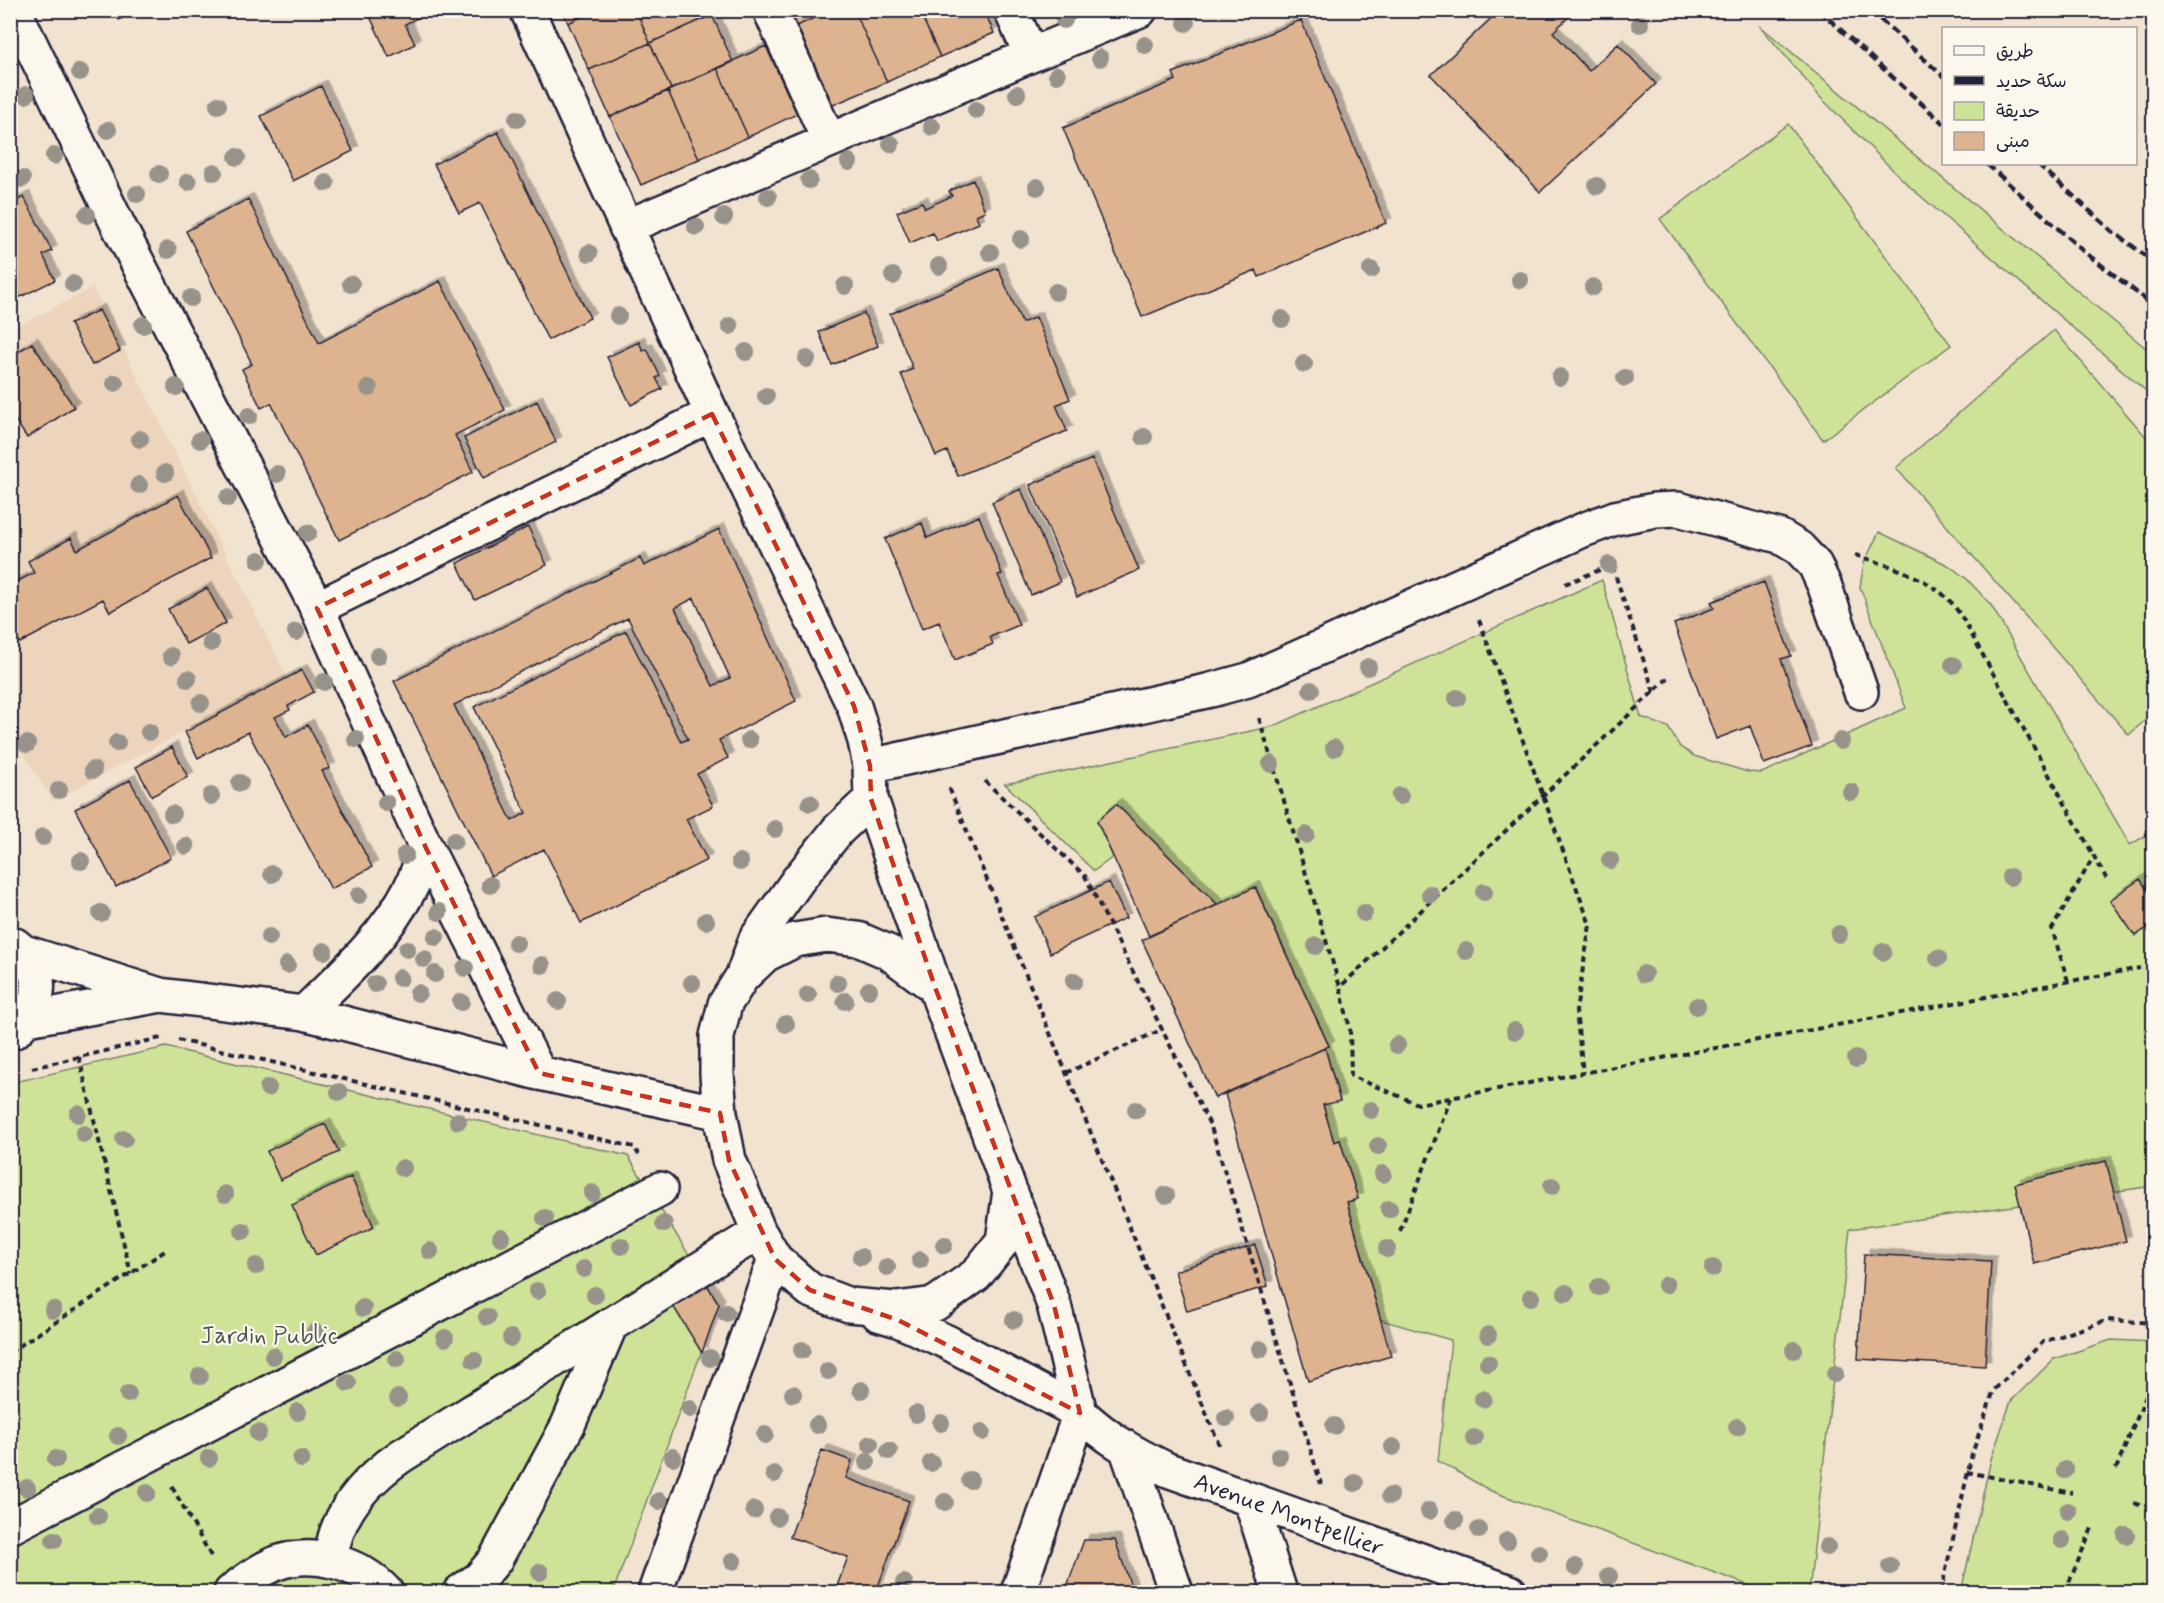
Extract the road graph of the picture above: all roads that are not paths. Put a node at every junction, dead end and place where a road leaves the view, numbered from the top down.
1 (14, 10) edge
2 (527, 10) edge
3 (770, 10) edge
4 (1011, 10) edge
5 (1140, 10) edge
6 (1031, 55) junction
7 (829, 141) junction
8 (626, 227) junction
9 (712, 414) junction
10 (316, 608) junction
11 (1861, 692) dead end
12 (870, 766) junction
13 (872, 799) junction
14 (426, 848) junction
15 (17, 947) edge
16 (742, 977) junction
17 (935, 987) junction
18 (160, 995) junction
19 (304, 1012) junction
20 (19, 1026) edge
21 (539, 1073) junction
22 (720, 1113) junction
23 (660, 1189) road end
24 (1010, 1191) junction
25 (767, 1246) junction
26 (849, 1305) junction
27 (611, 1324) junction
28 (1080, 1413) junction
29 (1127, 1450) junction
30 (1251, 1501) junction
31 (10, 1527) edge
32 (329, 1560) junction
33 (231, 1592) edge
34 (386, 1593) edge
35 (460, 1593) edge
36 (655, 1593) edge
37 (1018, 1593) edge
38 (1176, 1593) edge
39 (1280, 1593) edge
40 (1510, 1593) edge

1 - 10 street
2 - 8 street
3 - 7 street
4 - 6 street
5 - 6 street
6 - 7 street
7 - 8 street
8 - 9 street
9 - 10 street
9 - 12 street
10 - 14 street
11 - 12 street
12 - 13 street
13 - 16 street
13 - 17 street
14 - 19 street
14 - 21 street
15 - 18 street
15 - 20 street
16 - 17 street
16 - 22 street
17 - 24 street
18 - 19 street
18 - 20 street
19 - 21 street
21 - 22 street
22 - 25 street
23 - 31 street
24 - 26 street
24 - 28 street
25 - 26 street
25 - 27 street
25 - 36 street
26 - 28 street, Avenue Montpellier
27 - 32 street
27 - 35 street
28 - 29 street, Avenue Montpellier
28 - 37 street
29 - 30 street, Avenue Montpellier
29 - 38 street
30 - 39 street
30 - 40 street, Avenue Montpellier
32 - 33 street
32 - 34 street

